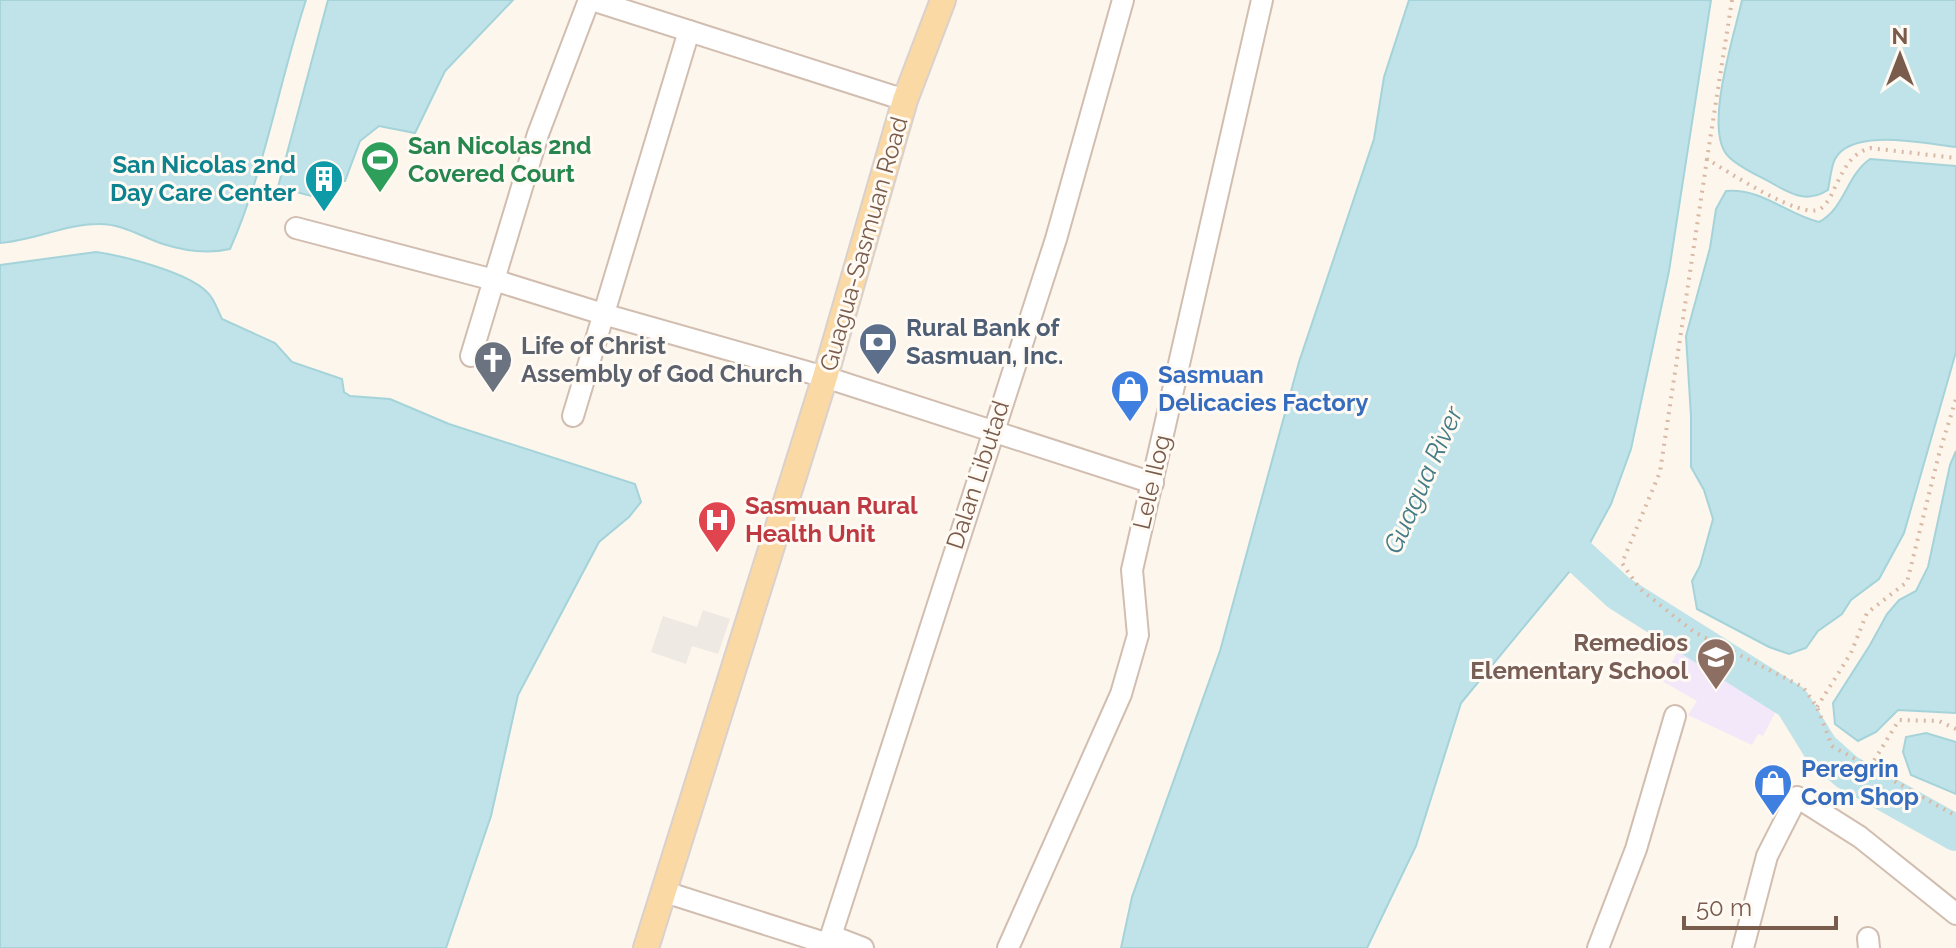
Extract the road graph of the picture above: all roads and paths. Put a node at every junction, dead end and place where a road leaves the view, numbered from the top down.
1 (590, 0) edge
2 (943, 0) edge
3 (1123, 0) edge
4 (1262, 0) edge
5 (1732, 0) edge
6 (689, 31) junction
7 (905, 100) junction
8 (1956, 158) edge
9 (1707, 159) junction
10 (296, 228) dead end
11 (494, 280) junction
12 (603, 314) junction
13 (471, 356) dead end
14 (825, 377) junction
15 (1956, 399) edge
16 (573, 416) dead end
17 (991, 432) junction
18 (1153, 483) junction
19 (1817, 707) junction
20 (1675, 716) dead end
21 (1956, 729) edge
22 (1870, 767) junction
23 (1956, 816) edge
24 (665, 892) junction
25 (1956, 914) edge
26 (829, 943) edge
27 (646, 948) edge
28 (863, 948) edge
29 (1008, 948) edge
30 (1598, 948) edge
31 (1743, 948) edge

1 - 6 street
1 - 11 street
2 - 7 main road, Guagua-Sasmuan Road
3 - 17 street, Dalan Libutad
4 - 18 street, Lele Ilog
5 - 9 path
6 - 7 street
6 - 12 street
7 - 14 main road, Guagua-Sasmuan Road
8 - 9 path
9 - 19 path
10 - 11 street
11 - 12 street
11 - 13 street
12 - 14 street
12 - 16 street
14 - 17 street
14 - 24 main road, Guagua-Sasmuan Road
15 - 19 path
17 - 18 street
17 - 26 street, Dalan Libutad
18 - 29 street, Lele Ilog
19 - 22 path
20 - 30 street
21 - 22 path
22 - 23 path
24 - 26 street
24 - 27 main road, Guagua-Sasmuan Road
25 - 31 street
26 - 28 street

